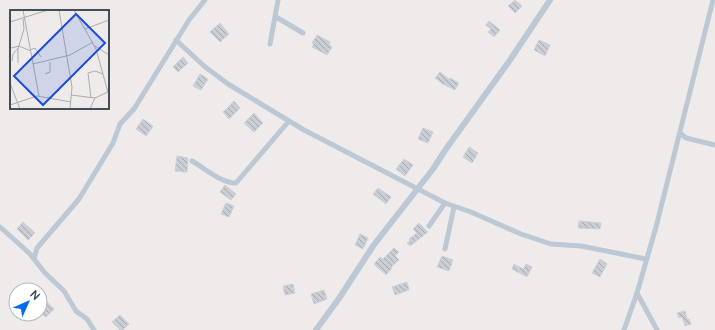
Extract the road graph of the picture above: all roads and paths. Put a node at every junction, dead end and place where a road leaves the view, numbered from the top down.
1 (205, 0) edge
2 (278, 0) edge
3 (550, 0) edge
4 (713, 0) edge
5 (276, 17) junction
6 (303, 33) dead end
7 (176, 40) junction
8 (270, 44) dead end
9 (289, 121) junction
10 (680, 133) junction
11 (686, 138) junction
12 (679, 141) junction
13 (715, 145) edge
14 (192, 161) dead end
15 (418, 188) junction
16 (445, 203) junction
17 (454, 207) junction
18 (429, 226) dead end
19 (0, 228) edge
20 (37, 248) junction
21 (445, 249) dead end
22 (26, 250) junction
23 (34, 259) junction
24 (646, 259) junction
25 (637, 293) junction
26 (94, 330) edge
27 (316, 330) edge
28 (624, 330) edge
29 (657, 330) edge

1 - 7 street
2 - 5 street
3 - 15 street
4 - 10 street
5 - 6 street
5 - 8 street
7 - 9 street
7 - 20 street
9 - 14 street
9 - 15 street
10 - 11 street
10 - 12 street
11 - 12 street
11 - 13 street
12 - 24 street
15 - 16 street
15 - 27 street
16 - 17 street
16 - 18 street
17 - 21 street
17 - 24 street
19 - 22 street
20 - 22 street
20 - 23 street
22 - 23 street
23 - 26 street
24 - 25 street
25 - 28 street
25 - 29 street

